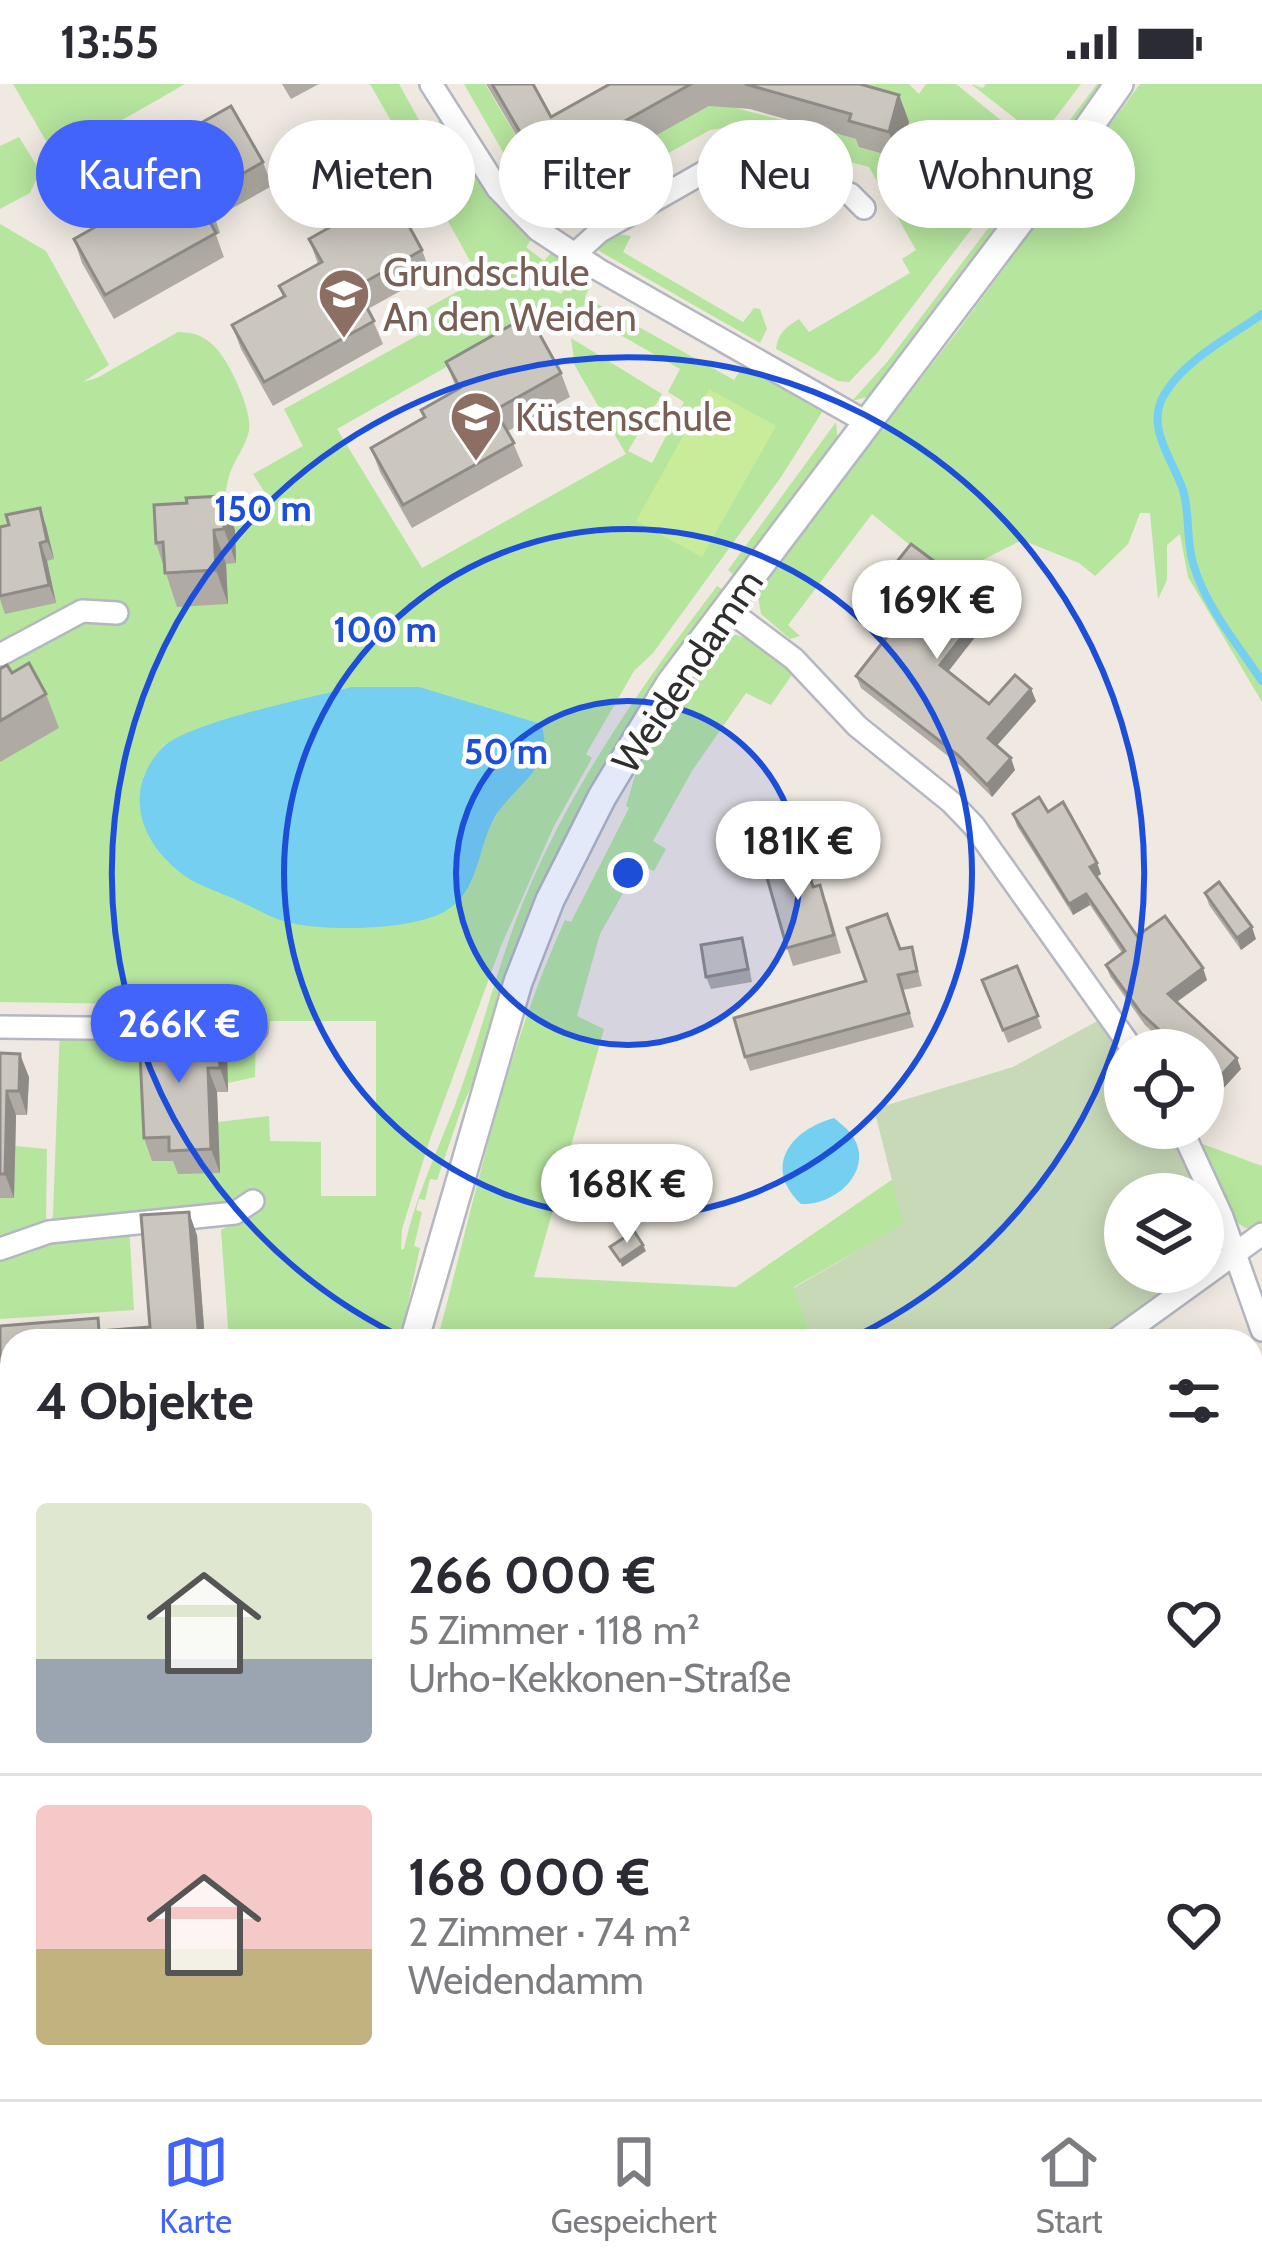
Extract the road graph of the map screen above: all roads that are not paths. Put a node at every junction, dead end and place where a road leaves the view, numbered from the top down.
1 (431, 84) edge
2 (1118, 84) edge
3 (864, 208) dead end
4 (575, 254) junction
5 (866, 422) junction
6 (726, 608) junction
7 (117, 613) dead end
8 (0, 655) edge
9 (0, 1027) edge
10 (1118, 1029) edge
11 (256, 1030) dead end
12 (1190, 1149) edge
13 (254, 1202) dead end
14 (1262, 1234) edge
15 (0, 1249) edge
16 (1236, 1252) junction
17 (417, 1329) edge
18 (1130, 1329) edge
19 (1262, 1329) edge

1 - 4 street
2 - 5 street, Weidendamm
3 - 4 street
4 - 5 street
5 - 6 street, Weidendamm
6 - 10 street
6 - 17 street, Weidendamm
7 - 8 street
9 - 11 street
12 - 16 street
13 - 15 street
14 - 16 street
16 - 18 street
16 - 19 street

